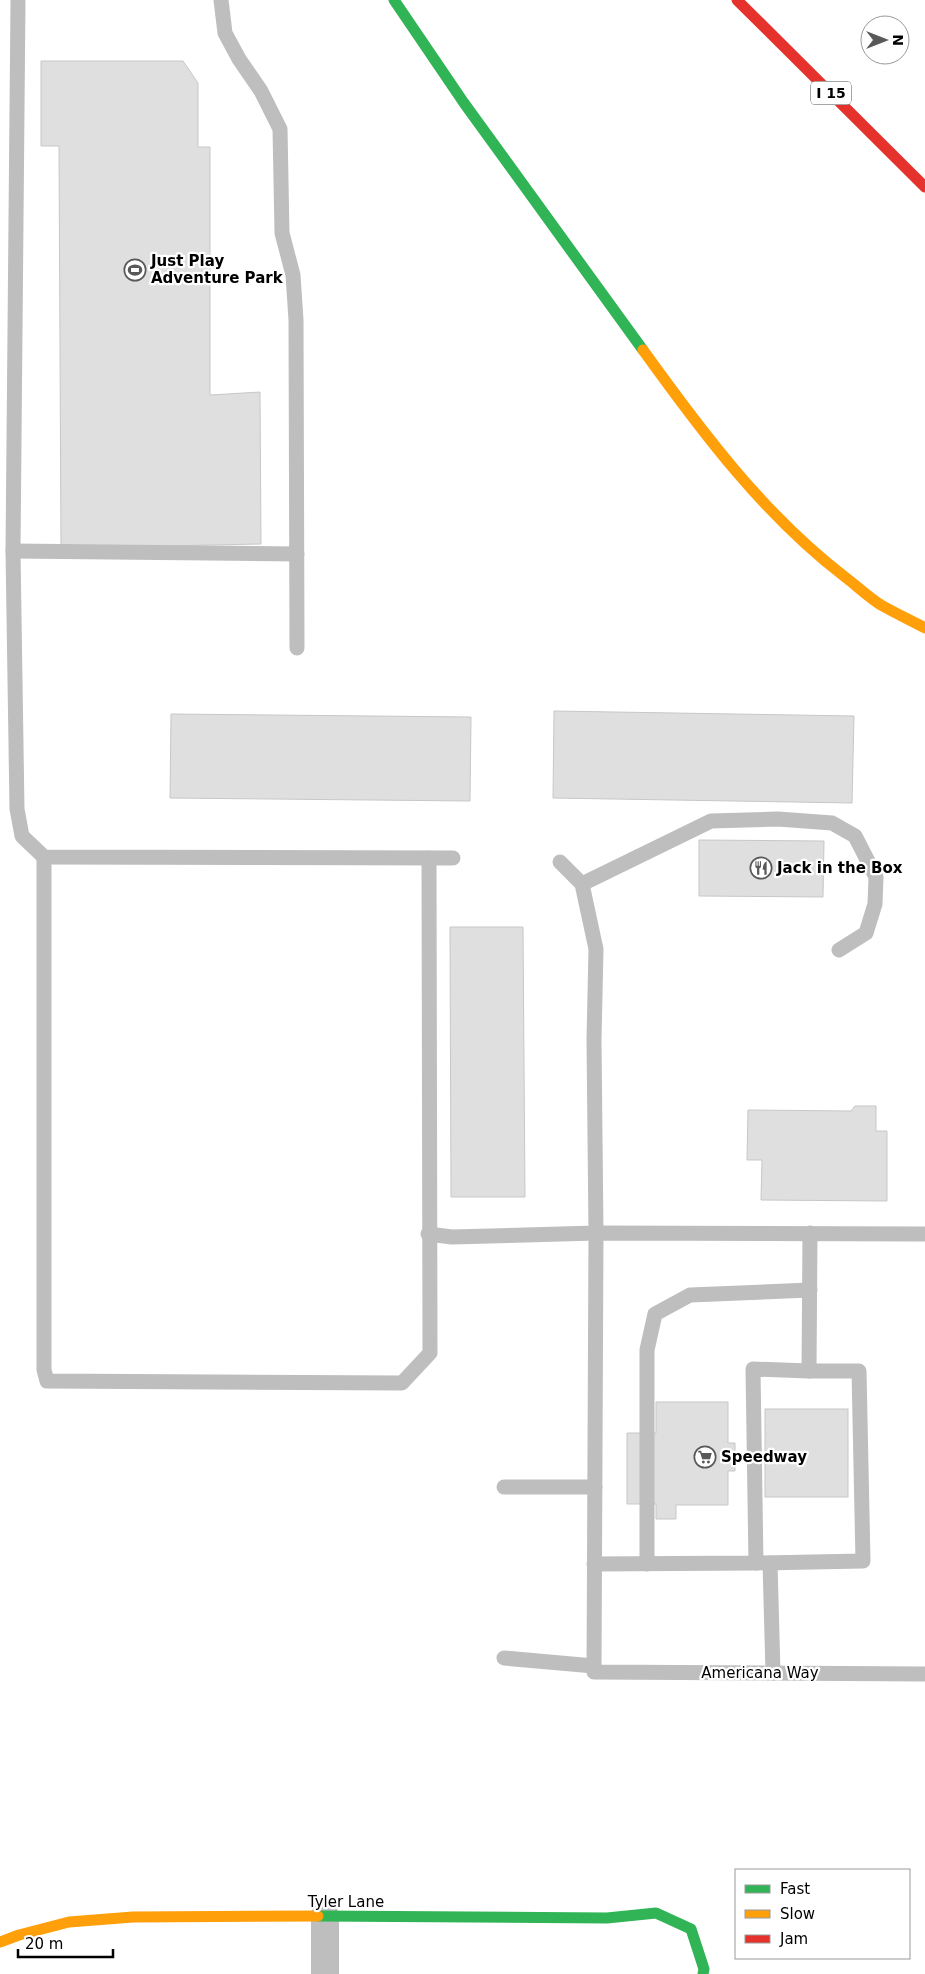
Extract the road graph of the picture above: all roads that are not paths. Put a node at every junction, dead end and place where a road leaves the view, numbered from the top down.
1 (18, 0) edge
2 (221, 0) edge
3 (394, 0) edge
4 (737, 0) edge
5 (925, 186) edge
6 (13, 551) junction
7 (296, 554) junction
8 (925, 628) edge
9 (297, 648) dead end
10 (44, 857) junction
11 (429, 858) junction
12 (453, 858) dead end
13 (560, 862) dead end
14 (582, 884) junction
15 (839, 950) dead end
16 (596, 1233) junction
17 (810, 1233) junction
18 (428, 1234) junction
19 (925, 1234) edge
20 (810, 1290) junction
21 (809, 1371) junction
22 (504, 1487) dead end
23 (595, 1487) junction
24 (763, 1562) junction
25 (594, 1564) junction
26 (647, 1564) junction
27 (504, 1658) dead end
28 (594, 1669) junction
29 (773, 1673) junction
30 (925, 1674) edge
31 (325, 1916) junction
32 (0, 1942) edge
33 (325, 1974) edge
34 (703, 1974) edge

1 - 6 lane
2 - 7 lane
3 - 8 main road
4 - 5 main road, I 15
6 - 7 lane
6 - 10 lane
7 - 9 lane
10 - 11 lane
10 - 18 lane
11 - 12 lane
11 - 18 lane
13 - 14 lane
14 - 15 lane
14 - 16 lane
16 - 17 lane
16 - 18 lane
16 - 23 lane
17 - 19 lane
17 - 20 lane
20 - 21 lane
20 - 26 lane
21 - 24 lane
21 - 24 lane
22 - 23 lane
23 - 25 lane
24 - 26 lane
24 - 29 lane
25 - 26 lane
25 - 28 lane
27 - 28 lane, Americana Way
28 - 29 lane, Americana Way
29 - 30 lane, Americana Way
31 - 32 main road, Tyler Lane
31 - 33 street
31 - 34 main road, Tyler Lane

